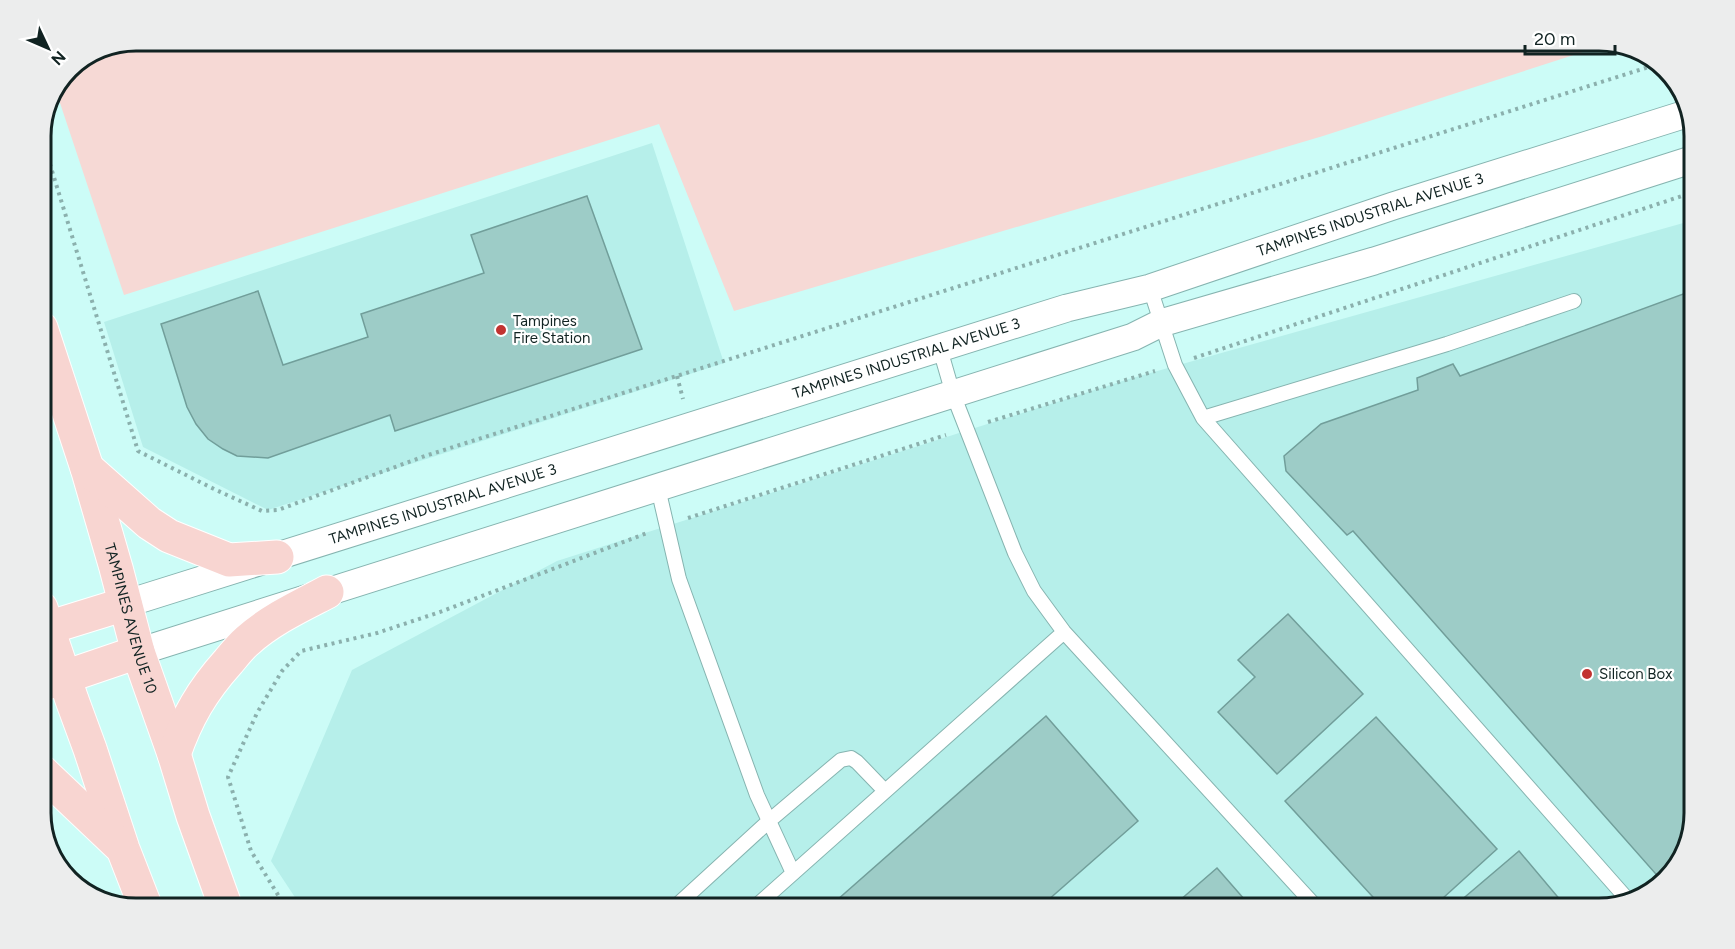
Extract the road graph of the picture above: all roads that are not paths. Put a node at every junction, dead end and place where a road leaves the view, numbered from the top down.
1 (1681, 115) edge
2 (1684, 162) edge
3 (1150, 288) junction
4 (1574, 301) dead end
5 (1161, 323) junction
6 (940, 348) junction
7 (51, 358) edge
8 (953, 393) junction
9 (1203, 418) junction
10 (87, 468) junction
11 (658, 488) junction
12 (277, 557) junction
13 (327, 592) junction
14 (125, 604) junction
15 (51, 620) edge
16 (1064, 632) junction
17 (138, 652) junction
18 (52, 681) edge
19 (174, 754) junction
20 (51, 781) edge
21 (885, 791) junction
22 (770, 821) junction
23 (123, 849) junction
24 (793, 873) junction
25 (1623, 894) edge
26 (142, 898) edge
27 (222, 898) edge
28 (686, 898) edge
29 (766, 898) edge
30 (1307, 898) edge

1 - 3 street, TAMPINES INDUSTRIAL AVENUE 3
2 - 5 street
3 - 5 lane
3 - 6 street, TAMPINES INDUSTRIAL AVENUE 3
4 - 9 lane
5 - 8 street
5 - 9 lane
6 - 8 lane
6 - 12 street, TAMPINES INDUSTRIAL AVENUE 3
7 - 10 main road, TAMPINES AVENUE 10
8 - 11 street
8 - 16 lane
9 - 25 lane
10 - 12 main road
10 - 14 main road, TAMPINES AVENUE 10
11 - 13 street
11 - 22 lane
12 - 14 street, TAMPINES INDUSTRIAL AVENUE 3
13 - 17 street
13 - 19 main road
14 - 15 main road
14 - 17 main road, TAMPINES AVENUE 10
16 - 21 lane
16 - 30 lane
17 - 18 main road
17 - 19 main road, TAMPINES AVENUE 10
18 - 23 main road
19 - 27 main road, TAMPINES AVENUE 10
20 - 23 main road
21 - 22 lane
21 - 24 lane
22 - 24 lane
22 - 28 lane
23 - 26 main road
24 - 29 lane

